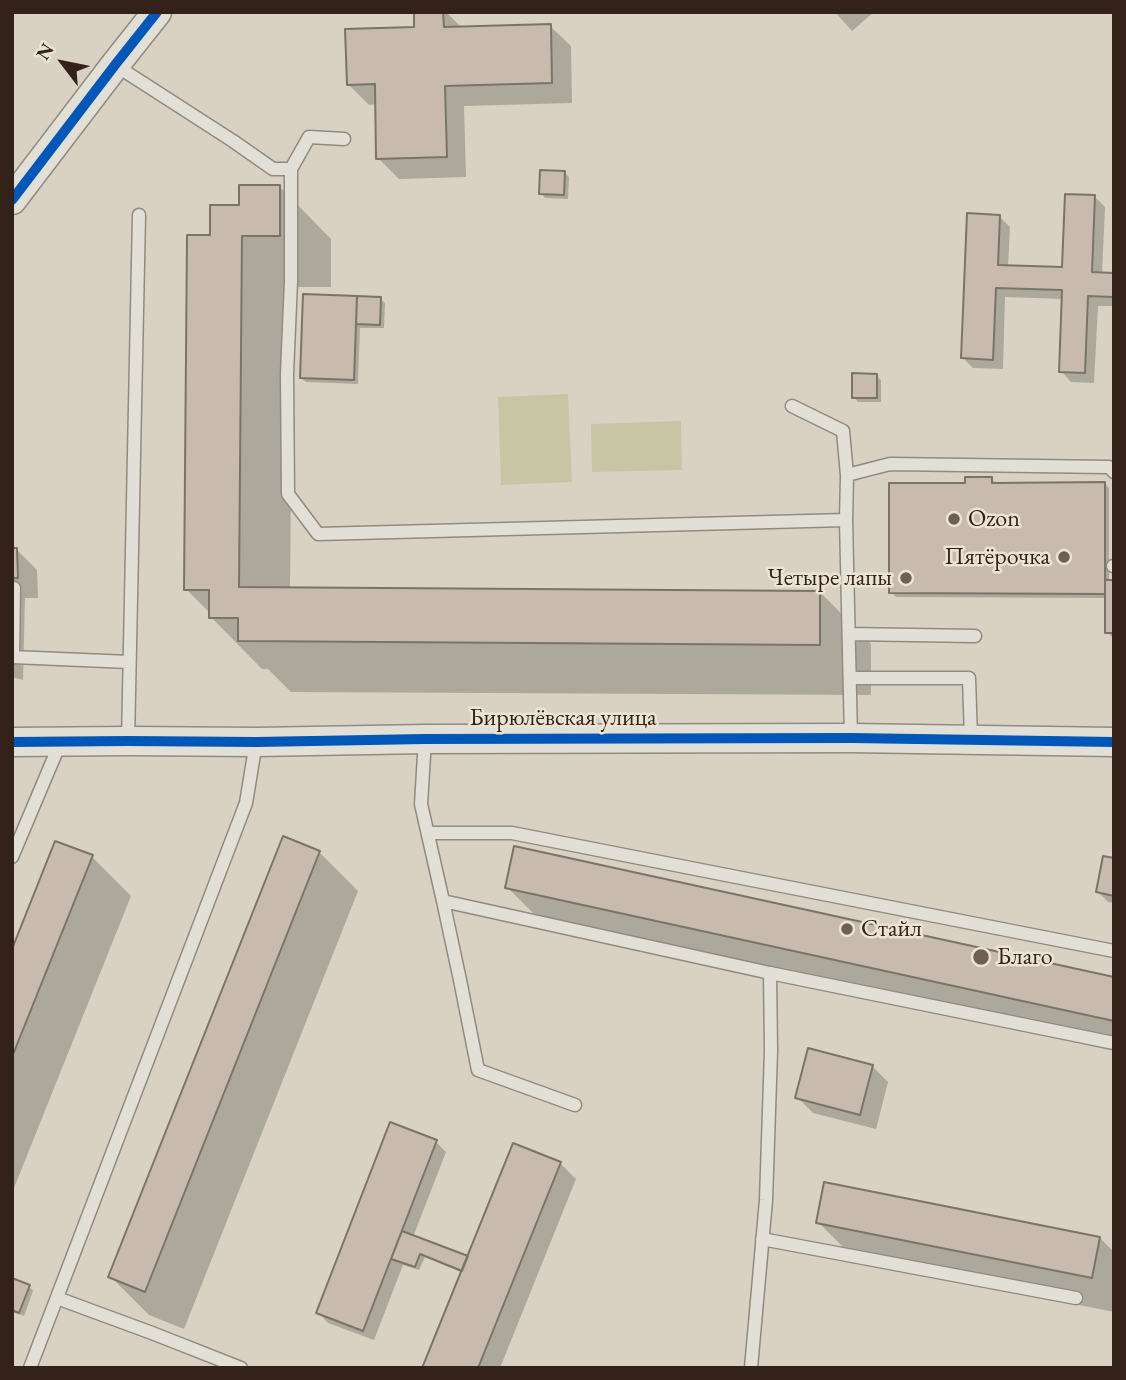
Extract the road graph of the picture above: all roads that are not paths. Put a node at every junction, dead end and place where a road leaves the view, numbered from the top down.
1 (157, 12) edge
2 (115, 65) junction
3 (344, 139) dead end
4 (291, 169) junction
5 (12, 200) edge
6 (139, 215) dead end
7 (792, 406) dead end
8 (1114, 472) edge
9 (847, 475) junction
10 (846, 520) junction
11 (14, 588) dead end
12 (849, 634) junction
13 (975, 636) dead end
14 (129, 662) junction
15 (850, 678) junction
16 (851, 738) junction
17 (425, 739) junction
18 (971, 739) junction
19 (61, 741) junction
20 (128, 741) junction
21 (12, 742) edge
22 (256, 742) junction
23 (1114, 742) edge
24 (428, 833) junction
25 (12, 857) edge
26 (443, 901) junction
27 (1114, 951) edge
28 (770, 973) junction
29 (1114, 1043) edge
30 (575, 1105) dead end
31 (762, 1239) junction
32 (57, 1298) junction
33 (1076, 1298) dead end
34 (30, 1368) edge
35 (241, 1368) edge
36 (751, 1368) edge

1 - 2 street
2 - 4 lane
2 - 5 street
3 - 4 lane
4 - 10 lane
6 - 14 lane
7 - 9 lane
8 - 9 lane
9 - 10 lane
10 - 12 lane
11 - 14 lane
12 - 13 lane
12 - 15 lane
14 - 20 lane
15 - 16 lane
15 - 18 lane
16 - 17 street, Бирюлёвская улица
16 - 18 street, Бирюлёвская улица
17 - 22 street, Бирюлёвская улица
17 - 24 lane
18 - 23 street, Бирюлёвская улица
19 - 20 street, Бирюлёвская улица
19 - 21 street, Бирюлёвская улица
19 - 25 lane
20 - 22 street, Бирюлёвская улица
22 - 32 lane
24 - 26 lane
24 - 27 lane
26 - 28 lane
26 - 30 lane
28 - 29 lane
28 - 31 lane
31 - 33 lane
31 - 36 lane
32 - 34 lane
32 - 35 lane

